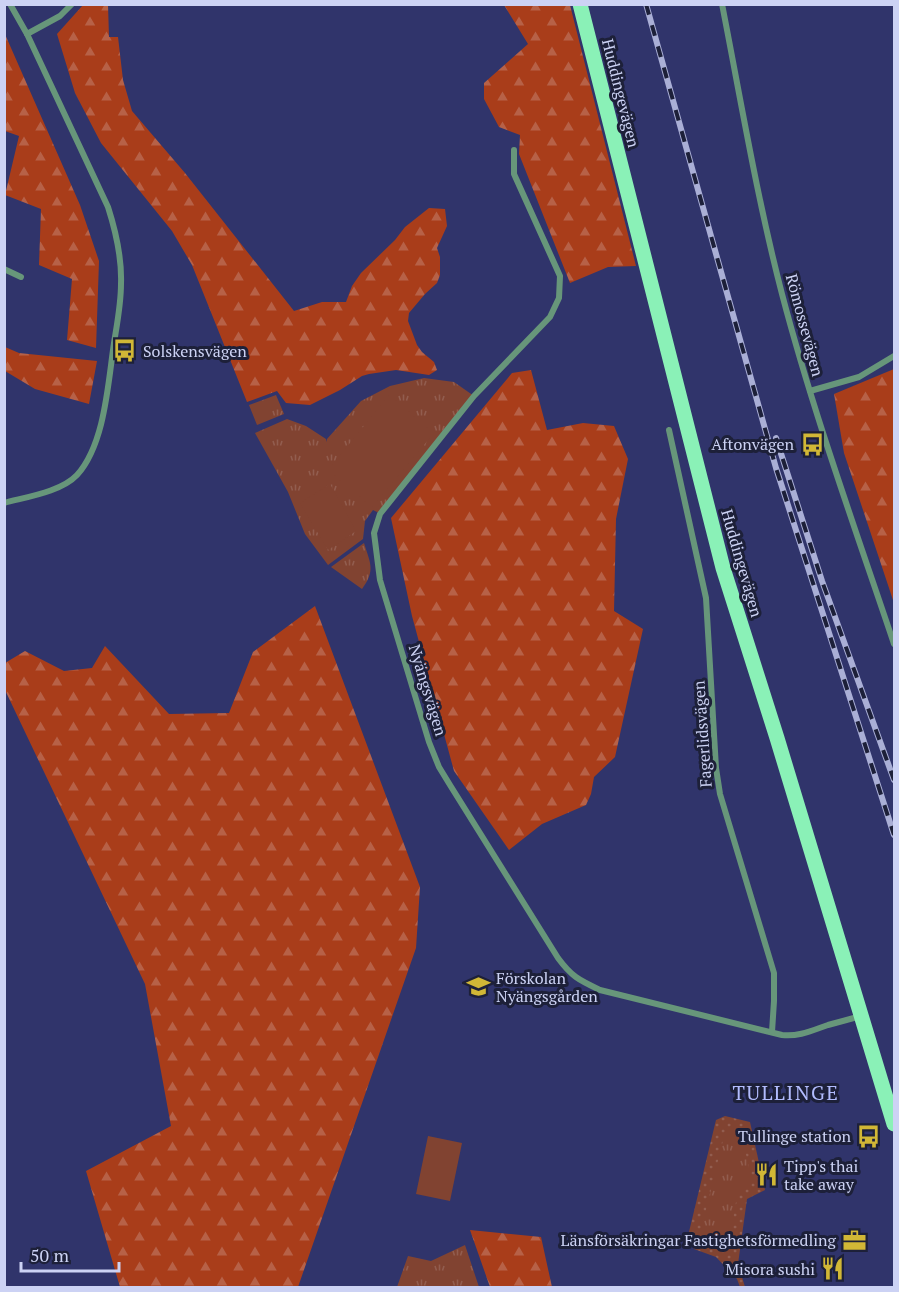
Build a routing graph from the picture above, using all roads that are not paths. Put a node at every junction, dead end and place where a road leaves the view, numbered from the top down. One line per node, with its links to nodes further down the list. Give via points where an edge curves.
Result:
1 (10, 4): 5 (street)
2 (72, 4): 5 (street, via 60,16)
3 (580, 4): 14 (main road, Huddingevägen, via 723,568)
4 (722, 4): 10 (street, Römossevägen, via 761,207)
5 (27, 34): 12 (street, via 108,207 120,251 122,285 103,419 87,461 65,484)
6 (514, 150): 15 (street, Nyängsvägen, via 514,174 560,276 559,298 550,317 474,396 380,514 374,533 380,580 439,767 566,969 579,981 600,990)
7 (4, 269): 8 (street)
8 (21, 277)
9 (894, 356): 10 (street, via 859,377)
10 (810, 391): 13 (street, Römossevägen)
11 (669, 430): 15 (street, Fagerlidsvägen, via 706,598 720,794 774,973)
12 (4, 503)
13 (894, 644)
14 (861, 1016): 15 (street, Nyängsvägen, via 789,1036); 16 (main road, Huddingevägen)
15 (772, 1032)
16 (894, 1124)

